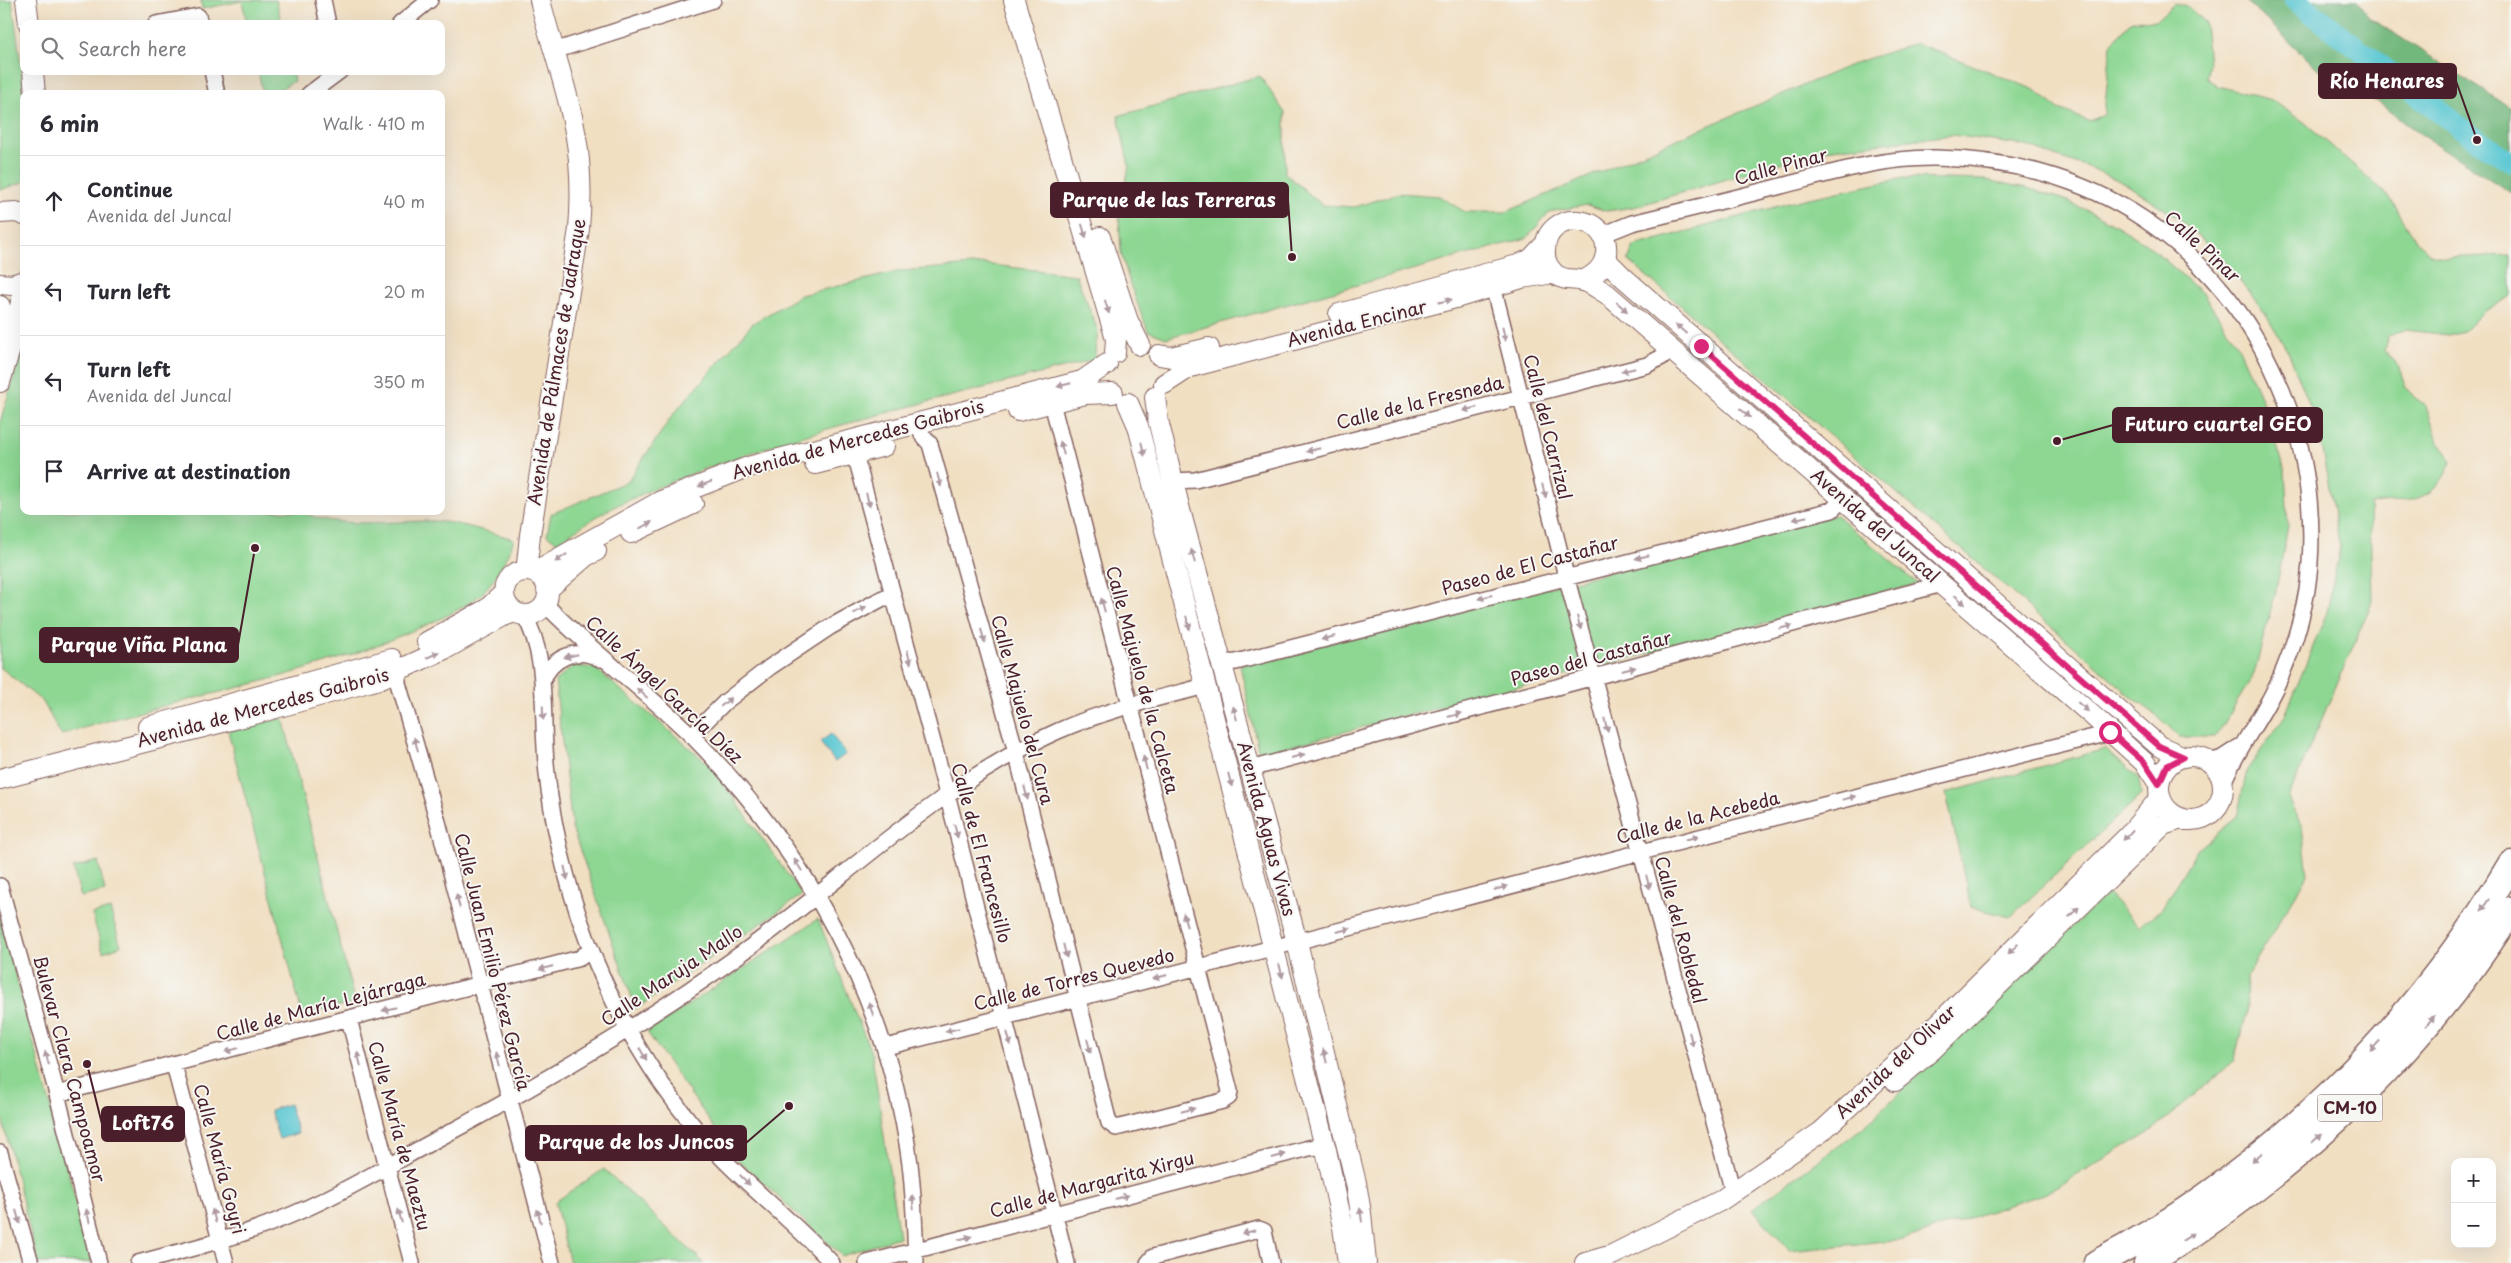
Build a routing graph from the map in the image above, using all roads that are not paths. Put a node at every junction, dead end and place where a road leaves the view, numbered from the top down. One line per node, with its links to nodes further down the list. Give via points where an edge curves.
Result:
1 (26, 0): 8 (street)
2 (430, 0): 12 (street)
3 (540, 0): 13 (street, Avenida de Pálmaces de Jadraque)
4 (1014, 0): 24 (street, one-way to 24)
5 (1028, 0): 24 (street)
6 (709, 1): 13 (street)
7 (325, 2): 11 (street)
8 (28, 20)
9 (177, 20): 10 (street, via 198,16)
10 (199, 20)
11 (327, 20)
12 (405, 20)
13 (554, 51): 47 (street, Avenida de Pálmaces de Jadraque, via 566,92 579,160 580,213 529,541)
14 (33, 75): 17 (street)
15 (213, 75): 18 (street)
16 (335, 75): 19 (street)
17 (35, 90)
18 (216, 90)
19 (314, 90)
20 (0, 213): 21 (street)
21 (20, 214)
22 (1602, 235): 23 (street, via 1589,223 1571,220 1554,228); 25 (street); 63 (street, Calle Pinar, via 1632,223 1836,171 1886,160 1933,158 1978,159 2067,180 2143,218 2176,244 2230,300 2254,335 2296,426 2306,479 2310,513 2306,592 2284,668 2264,709)
23 (1545, 244): 26 (street, via 1548,265); 36 (street, Avenida Encinar, via 1531,259 1499,271 1186,354)
24 (1100, 259): 34 (street); 37 (street, one-way to 37, via 1116,339)
25 (1605, 259): 27 (street, via 1600,269); 65 (street, Avenida del Juncal, one-way to 25, via 2159,746 1964,578)
26 (1554, 273): 27 (street, via 1567,280); 30 (street, Avenida Encinar)
27 (1582, 280): 35 (street, Avenida del Juncal, one-way to 35, via 1607,294)
28 (20, 282): 29 (street)
29 (0, 284)
30 (1493, 286): 39 (street, Avenida Encinar, one-way to 30, via 1190,367 1459,298); 40 (street, Calle del Carrizal, one-way to 40)
31 (0, 306): 33 (street)
32 (20, 307): 38 (street)
33 (0, 338)
34 (1140, 344): 36 (street); 37 (street, via 1131,344)
35 (1671, 349): 40 (street, Calle de la Fresneda, one-way to 40, via 1647,365); 46 (street, Avenida del Juncal, one-way to 46)
36 (1159, 355): 39 (street, via 1164,364)
37 (1111, 359): 41 (street, via 1106,374); 47 (street, Avenida de Mercedes Gaibrois, one-way to 47, via 1082,380 748,467 661,501)
38 (0, 382)
39 (1160, 390): 41 (street, via 1138,404); 45 (street, Avenida Aguas Vivas, via 1158,420)
40 (1519, 396): 45 (street, Calle de la Fresneda, one-way to 45, via 1195,480); 48 (street, Calle del Carrizal, one-way to 48)
41 (1120, 398): 42 (street, Avenida de Mercedes Gaibrois, via 1085,394); 59 (street, Avenida Aguas Vivas, one-way to 59, via 1138,426)
42 (1052, 403): 43 (street, Avenida de Mercedes Gaibrois); 60 (street, Calle Majuelo de la Calceta, one-way to 42)
43 (922, 435): 44 (street, Avenida de Mercedes Gaibrois); 64 (street, Calle Majuelo del Cura, one-way to 64, via 930,444)
44 (851, 455): 51 (street, Avenida de Mercedes Gaibrois, one-way to 44, via 586,556 670,513 752,480); 52 (street, Calle de El Francesillo, one-way to 52, via 858,465)
45 (1173, 481): 54 (street, Avenida Aguas Vivas, one-way to 45)
46 (1843, 499): 48 (street, Paseo de El Castañar, one-way to 48, via 1832,510); 49 (street, Avenida del Juncal)
47 (527, 572): 50 (street, via 506,585); 51 (street, via 543,579)
48 (1566, 576): 54 (street, Paseo de El Castañar, one-way to 54); 57 (street, Calle del Carrizal, one-way to 57)
49 (1942, 584): 57 (street, Paseo del Castañar, one-way to 49); 61 (street, Avenida del Juncal, one-way to 61)
50 (503, 594): 53 (street, via 509,608); 67 (street, Avenida de Mercedes Gaibrois, via 487,609 441,636 374,666)
51 (546, 596): 53 (street, via 534,613); 55 (street, Calle Ángel García Díez)
52 (894, 598): 62 (street, one-way to 52, via 725,702 804,643 882,598); 72 (street, Calle de El Francesillo, one-way to 72)
53 (520, 613): 56 (street, Avenida de Mercedes Gaibrois, one-way to 53, via 506,615); 58 (street, via 535,638)
54 (1222, 663): 68 (street, Avenida Aguas Vivas, one-way to 54)
55 (610, 665): 58 (street, one-way to 58, via 589,654 570,654 557,660); 62 (street, Calle Ángel García Díez, one-way to 55)
56 (398, 671): 69 (street, Avenida de Mercedes Gaibrois, via 254,714); 83 (street, Calle Juan Emilio Pérez García, one-way to 56, via 398,683)
57 (1594, 678): 68 (street, Paseo del Castañar, one-way to 57); 74 (street, Calle del Robledal, one-way to 74)
58 (542, 682): 81 (street, one-way to 81, via 548,788 567,879)
59 (1205, 686): 60 (street, Calle Maruja Mallo); 80 (street, Avenida Aguas Vivas, one-way to 80)
60 (1130, 706): 64 (street, Calle Maruja Mallo, via 1089,718); 82 (street, Calle Majuelo de la Calceta, one-way to 60)
61 (2110, 732): 71 (street, Avenida del Juncal, via 2145,763); 74 (street, Calle de la Acebeda, one-way to 61)
62 (691, 736): 77 (street, Calle Ángel García Díez, one-way to 62, via 784,842 743,790)
63 (2240, 746): 66 (street, Calle Pinar); 70 (street, Calle Pinar)
64 (1016, 752): 72 (street, Calle Maruja Mallo); 84 (street, Calle Majuelo del Cura, one-way to 84)
65 (2184, 757): 66 (street, via 2197,756); 71 (street, via 2167,766)
66 (2210, 762): 70 (street)
67 (0, 766)
68 (1250, 769): 79 (street, Avenida Aguas Vivas)
69 (0, 779)
70 (2223, 783): 73 (street, via 2220,802 2208,816 2200,820)
71 (2159, 791): 73 (street, via 2168,811); 95 (street, Avenida del Olivar, one-way to 95, via 2129,835 1921,1040 1821,1132)
72 (946, 794): 77 (street, Calle Maruja Mallo); 85 (street, Calle de El Francesillo, one-way to 85)
73 (2181, 819): 113 (street, Avenida del Olivar, one-way to 73, via 1726,1214 1822,1146 1932,1050 2163,825)
74 (1639, 852): 79 (street, Calle de la Acebeda, one-way to 74); 95 (street, Calle del Robledal, one-way to 95)
75 (2511, 864): 114 (highway, CM-10, one-way to 114, via 2466,934 2419,996 2332,1091 2220,1186)
76 (0, 886): 90 (street, Bulevar Clara Campoamor, one-way to 76)
77 (818, 896): 87 (street, Calle Maruja Mallo, via 744,952); 88 (street, Calle Ángel García Díez, one-way to 77, via 844,945)
78 (2511, 910): 115 (highway, CM-10, one-way to 78, via 2207,1225 2269,1179 2358,1101 2448,999)
79 (1297, 942): 80 (street, Calle de la Acebeda); 111 (street, Avenida Aguas Vivas, one-way to 79, via 1356,1183)
80 (1275, 947): 82 (street, Calle de Torres Quevedo); 92 (street, Avenida Aguas Vivas, one-way to 92)
81 (590, 950): 83 (street, Calle de María Lejárraga, one-way to 83, via 580,958); 87 (street)
82 (1198, 967): 84 (street, Calle de Torres Quevedo, one-way to 84); 84 (street, Calle Majuelo de la Calceta, one-way to 82, via 1112,1127 1223,1101 1229,1097 1230,1091)
83 (480, 986): 86 (street, Calle de María Lejárraga, one-way to 86); 91 (street, Calle Juan Emilio Pérez García, one-way to 83)
84 (1077, 999): 85 (street, Calle de Torres Quevedo)
85 (1004, 1018): 88 (street, Calle de Torres Quevedo, one-way to 88, via 890,1046); 96 (street, Calle de El Francesillo, one-way to 96)
86 (349, 1019): 89 (street, Calle de María Lejárraga, one-way to 89); 94 (street, Calle María de Maeztu, one-way to 86)
87 (629, 1030): 91 (street, Calle Maruja Mallo); 105 (street, one-way to 105, via 685,1115 719,1155)
88 (883, 1044): 98 (street, Calle Ángel García Díez, one-way to 88, via 910,1164)
89 (174, 1065): 90 (street, Calle de María Lejárraga); 97 (street, Calle María Goyri, one-way to 89)
90 (57, 1094): 100 (street, Bulevar Clara Campoamor, one-way to 90)
91 (508, 1101): 94 (street, Calle Maruja Mallo); 104 (street, Calle Juan Emilio Pérez García, one-way to 91)
92 (1326, 1150): 96 (street, Calle de Margarita Xirgu, one-way to 92, via 1309,1148); 110 (street, Avenida Aguas Vivas)
93 (0, 1153): 99 (street, one-way to 99)
94 (387, 1166): 97 (street, Calle Maruja Mallo, via 302,1210); 103 (street, Calle María de Maeztu, one-way to 94)
95 (1733, 1192): 112 (street, Avenida del Olivar, via 1612,1255)
96 (1055, 1215): 98 (street, Calle de Margarita Xirgu, one-way to 96); 107 (street, Calle de El Francesillo)
97 (221, 1241): 101 (street, Calle Maruja Mallo); 102 (street, Calle María Goyri)
98 (916, 1257): 106 (street, Calle de Margarita Xirgu)
99 (31, 1263)
100 (100, 1263)
101 (138, 1263)
102 (226, 1263)
103 (412, 1263)
104 (552, 1263)
105 (832, 1263)
106 (867, 1263)
107 (1067, 1263)
108 (1148, 1263): 109 (street, one-way to 108, via 1266,1236 1260,1229 1153,1257)
109 (1271, 1263)
110 (1348, 1263)
111 (1366, 1263)
112 (1585, 1263)
113 (1626, 1263)
114 (2097, 1263)
115 (2147, 1263)

